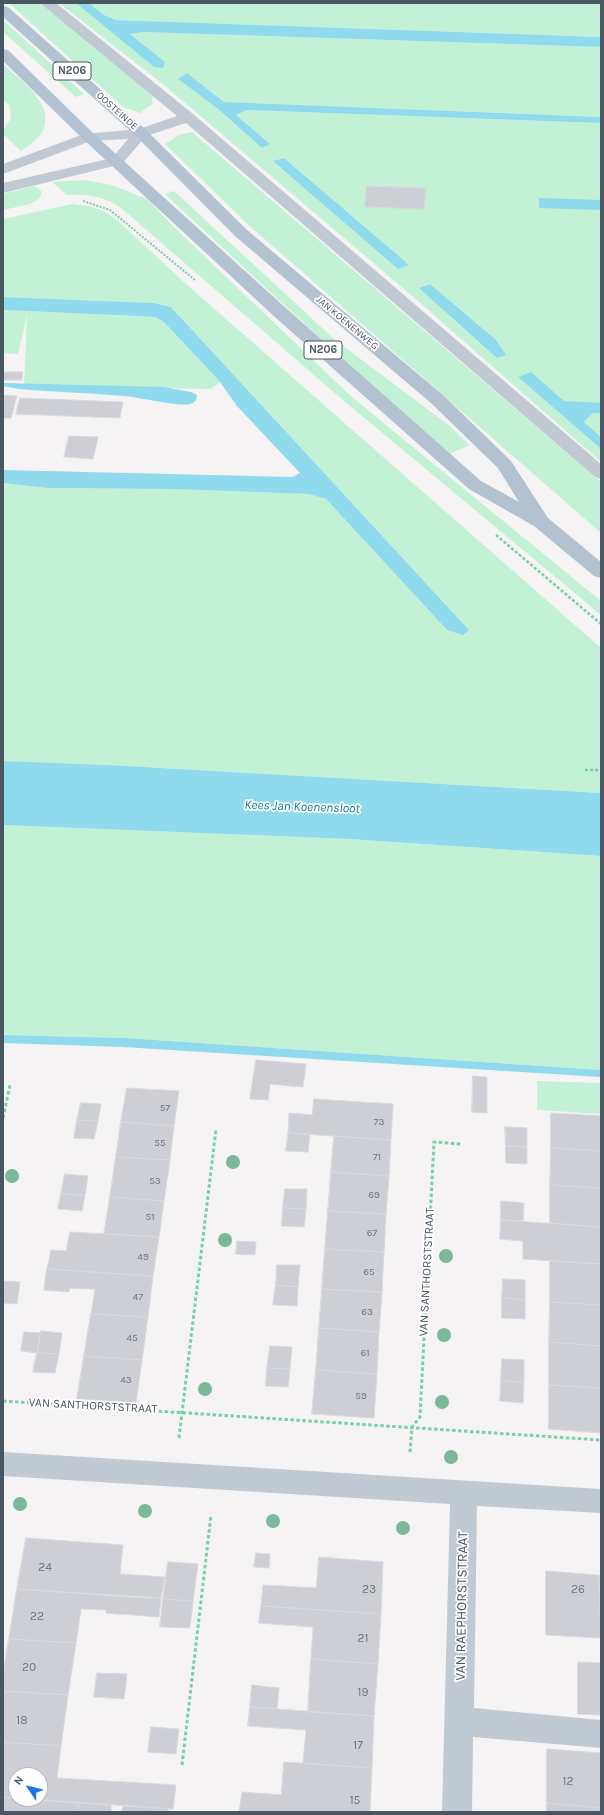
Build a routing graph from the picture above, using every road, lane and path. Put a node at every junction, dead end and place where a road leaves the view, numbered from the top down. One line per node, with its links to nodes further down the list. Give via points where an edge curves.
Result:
1 (47, 3): 4 (street)
2 (3, 10): 5 (main road, OOSTEINDE / N206)
3 (3, 53): 6 (main road, N206)
4 (188, 117): 5 (street); 10 (street)
5 (142, 133): 6 (street); 7 (street); 11 (main road, JAN KOENENWEG / N206, via 241,233 449,411 505,465)
6 (89, 137): 7 (main road, N206); 8 (street)
7 (117, 161): 9 (street); 11 (main road, JAN KOENENWEG / N206, via 282,314 475,485)
8 (3, 168)
9 (3, 188)
10 (601, 473)
11 (541, 522): 12 (main road, JAN KOENENWEG / N206)
12 (601, 572)
13 (585, 770): 14 (path)
14 (601, 770)
15 (10, 1085): 16 (path)
16 (3, 1118)
17 (216, 1129): 20 (path)
18 (461, 1144): 21 (path, VAN SANTHORSTSTRAAT, via 434,1142 420,1417)
19 (3, 1401): 20 (path, VAN SANTHORSTSTRAAT)
20 (182, 1412): 21 (path, VAN SANTHORSTSTRAAT); 24 (path)
21 (412, 1427): 22 (path, VAN SANTHORSTSTRAAT); 26 (path, VAN SANTHORSTSTRAAT)
22 (601, 1440)
23 (3, 1464): 24 (street)
24 (175, 1474): 25 (street)
25 (216, 1477): 26 (street); 31 (path)
26 (406, 1489): 27 (street)
27 (464, 1492): 28 (street); 29 (street, VAN RAEPHORSTSTRAAT)
28 (601, 1501)
29 (459, 1720): 30 (street); 32 (street, VAN RAEPHORSTSTRAAT)
30 (601, 1734)
31 (182, 1765)
32 (457, 1812)

